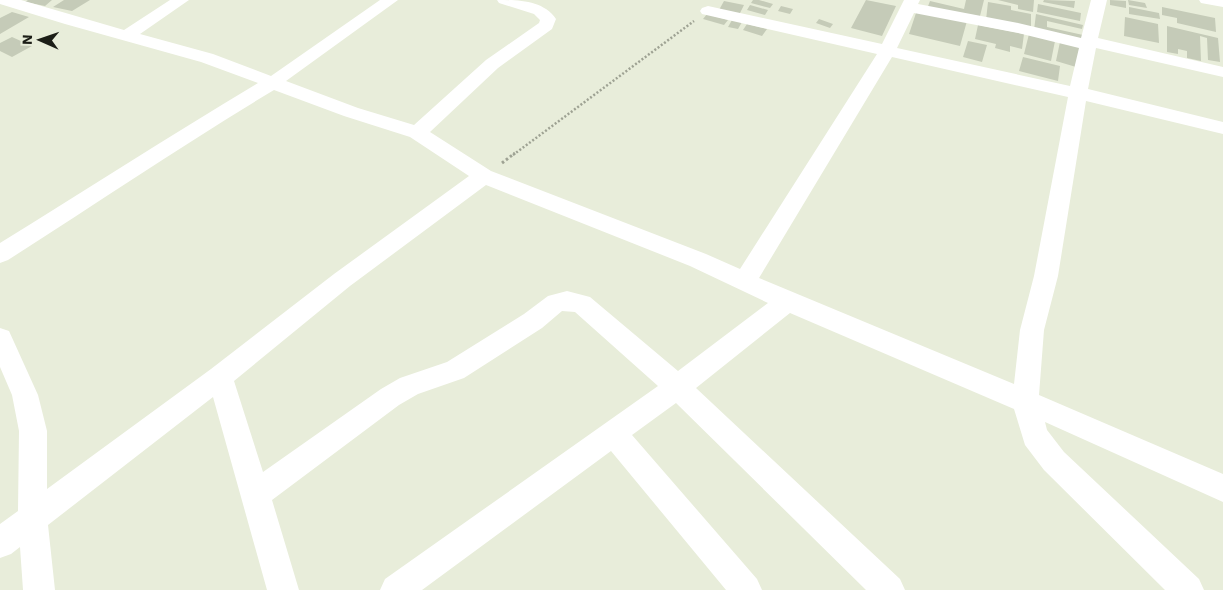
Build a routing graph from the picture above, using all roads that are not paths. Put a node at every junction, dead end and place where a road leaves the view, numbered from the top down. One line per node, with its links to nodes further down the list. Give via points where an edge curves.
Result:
1 (4, 0): 10 (street)
2 (181, 0): 10 (street)
3 (390, 0): 14 (street)
4 (505, 0): 17 (street, via 540,12 548,19 546,25 492,64)
5 (1100, 0): 11 (street)
6 (1207, 0): 7 (street)
7 (1223, 2)
8 (911, 3): 11 (street, via 980,22); 12 (street)
9 (708, 11): 12 (street)
10 (126, 36): 14 (street, via 207,58)
11 (1089, 43): 13 (street); 15 (street)
12 (887, 51): 15 (street); 20 (street)
13 (1223, 72)
14 (272, 83): 17 (street); 19 (street, via 178,139 113,184)
15 (1078, 94): 16 (street); 25 (street, via 1046,276 1032,330)
16 (1223, 128)
17 (417, 133): 18 (street)
18 (484, 176): 20 (street, via 698,260); 23 (street, via 342,280)
19 (0, 254)
20 (745, 282): 21 (street)
21 (787, 301): 24 (street); 25 (street)
22 (0, 338): 29 (street, via 25,395 33,431)
23 (220, 377): 28 (street); 29 (street)
24 (677, 387): 26 (street); 28 (street, via 582,304 556,303 455,370 409,386 390,397); 35 (street)
25 (1025, 401): 27 (street); 36 (street, via 1035,436 1054,461)
26 (613, 433): 33 (street); 34 (street)
27 (1223, 488)
28 (256, 494): 32 (street)
29 (33, 520): 30 (street); 31 (street)
30 (0, 544)
31 (39, 590)
32 (283, 590)
33 (396, 590)
34 (746, 590)
35 (889, 590)
36 (1188, 590)

